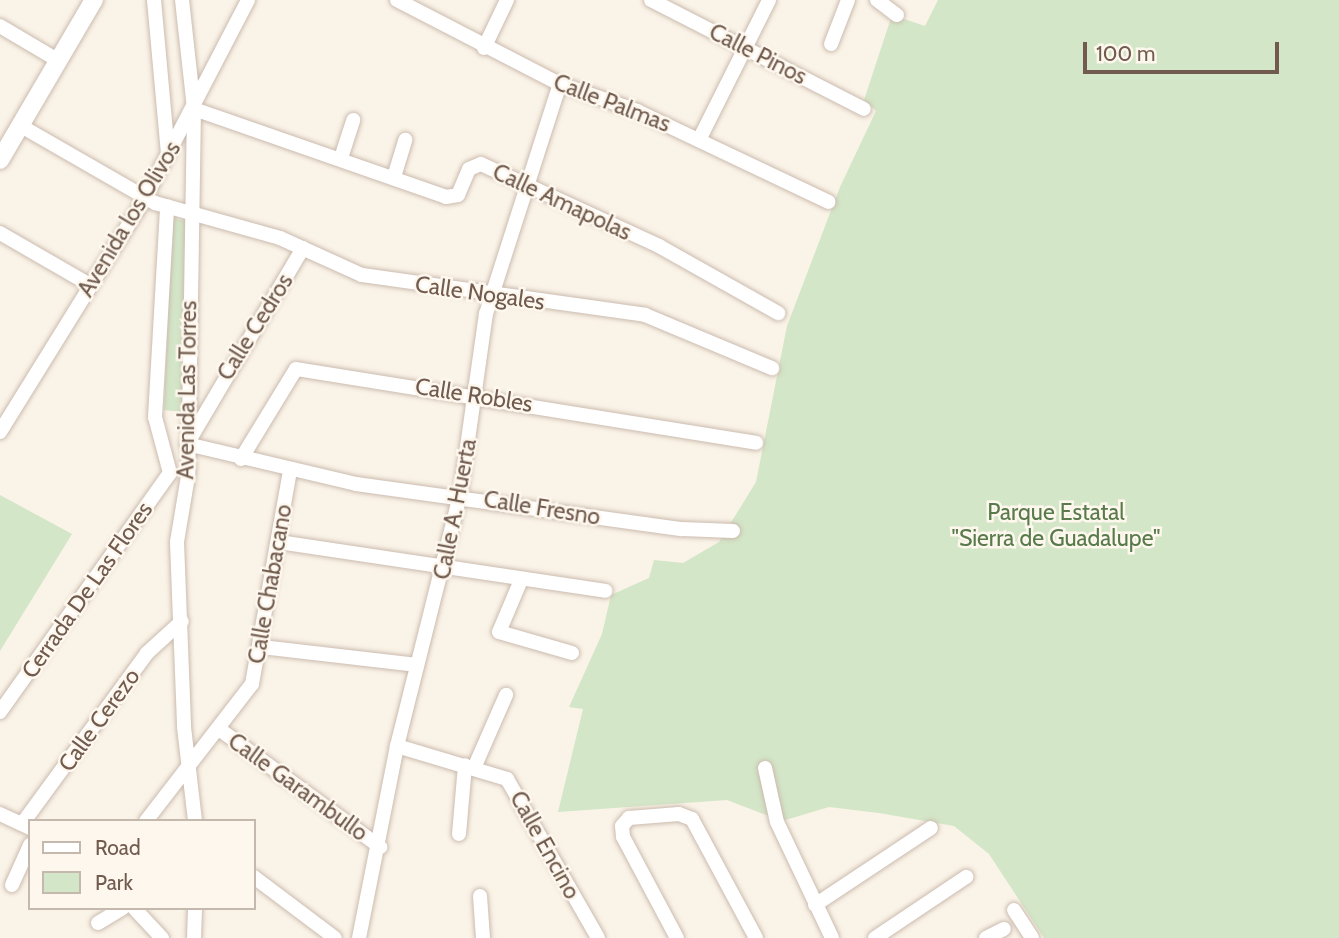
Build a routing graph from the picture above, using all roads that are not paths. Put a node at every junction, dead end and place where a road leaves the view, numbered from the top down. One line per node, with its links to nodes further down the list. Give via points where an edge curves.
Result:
1 (94, 0): 17 (street)
2 (154, 0): 26 (street)
3 (182, 0): 19 (street, Avenida Las Torres)
4 (397, 0): 15 (street, Calle Palmas)
5 (507, 0): 15 (street)
6 (651, 0): 16 (street, Calle Pinos)
7 (753, 0): 11 (street)
8 (848, 0): 14 (street)
9 (877, 0): 12 (street)
10 (246, 1): 19 (street, Avenida los Olivos)
11 (768, 5): 16 (street)
12 (897, 15)
13 (0, 26): 17 (street)
14 (831, 44)
15 (484, 48): 18 (street, Calle Palmas)
16 (748, 49): 20 (street, Calle Pinos); 23 (street)
17 (59, 61): 22 (street)
18 (560, 84): 23 (street, Calle Palmas); 29 (street, Calle A. Huerta)
19 (194, 109): 26 (street, Avenida los Olivos); 27 (street, Calle Amapolas); 33 (street, Avenida Las Torres)
20 (864, 109)
21 (354, 120): 27 (street)
22 (20, 126): 25 (street); 30 (street, Calle Nogales)
23 (700, 138): 31 (street, Calle Palmas)
24 (405, 140): 28 (street)
25 (2, 152)
26 (168, 155): 30 (street, Avenida los Olivos)
27 (341, 158): 28 (street, Calle Amapolas)
28 (394, 177): 29 (street, Calle Amapolas, via 454,197 477,164)
29 (525, 188): 37 (street, Calle A. Huerta); 38 (street, Calle Amapolas, via 659,246)
30 (145, 198): 32 (street, Calle Nogales); 36 (street, Avenida los Olivos)
31 (829, 202)
32 (167, 206): 33 (street, Calle Nogales); 45 (street, Avenida Las Torres, via 155,417)
33 (190, 210): 35 (street, Calle Nogales); 42 (street, Avenida Las Torres)
34 (0, 233): 36 (street)
35 (303, 248): 37 (street, Calle Nogales, via 362,275); 42 (street, Calle Cedros)
36 (90, 285): 41 (street, Avenida los Olivos)
37 (492, 295): 39 (street, Calle Nogales, via 655,317); 40 (street, Calle A. Huerta)
38 (778, 313)
39 (772, 368)
40 (475, 394): 43 (street, Calle Robles); 44 (street, Calle Robles, via 296,369); 47 (street, Calle A. Huerta)
41 (0, 432)
42 (187, 443): 44 (street, Calle Fresno); 53 (street, Avenida Las Torres, via 187,486 178,529)
43 (756, 443)
44 (241, 459): 46 (street, Calle Fresno)
45 (172, 467): 58 (street, Cerrada De Las Flores)
46 (290, 471): 47 (street, Calle Fresno); 49 (street, Calle Chabacano)
47 (460, 496): 48 (street, Calle Fresno, via 682,529); 50 (street, Calle A. Huerta)
48 (733, 531)
49 (279, 542): 50 (street); 54 (street, Calle Chabacano)
50 (445, 569): 51 (street); 56 (street, Calle A. Huerta)
51 (521, 580): 52 (street); 55 (street, via 499,632)
52 (605, 591)
53 (182, 621): 61 (street, Avenida Las Torres, via 184,727); 65 (street, Calle Cerezo, via 148,653)
54 (262, 647): 56 (street); 59 (street, Calle Chabacano, via 252,684)
55 (572, 653)
56 (417, 666): 60 (street, Calle A. Huerta)
57 (506, 695): 62 (street)
58 (0, 712)
59 (219, 729): 61 (street, Calle Garambullo); 71 (street, Calle Garambullo)
60 (397, 746): 62 (street, Calle Encino); 71 (street, Calle A. Huerta)
61 (191, 764): 66 (street); 67 (street, Avenida Las Torres)
62 (469, 767): 70 (street); 89 (street, Calle Encino, via 513,785)
63 (765, 768): 77 (street, via 777,822)
64 (0, 814): 68 (street)
65 (31, 819)
66 (148, 819)
67 (195, 819)
68 (26, 826)
69 (931, 828): 77 (street)
70 (459, 834)
71 (380, 847): 87 (street, Calle A. Huerta)
72 (28, 849): 75 (street)
73 (966, 877): 93 (street)
74 (256, 879): 86 (street)
75 (12, 885)
76 (480, 897): 88 (street)
77 (816, 905): 92 (street)
78 (119, 910): 82 (street)
79 (136, 910): 84 (street)
80 (195, 910): 85 (street)
81 (1014, 910): 95 (street)
82 (98, 923)
83 (1004, 929): 94 (street)
84 (161, 938)
85 (194, 938)
86 (335, 938)
87 (359, 938)
88 (482, 938)
89 (598, 938)
90 (677, 938): 91 (street, via 623,837 624,823 634,817 688,816)
91 (756, 938)
92 (832, 938)
93 (875, 938)
94 (986, 938)
95 (1032, 938)

